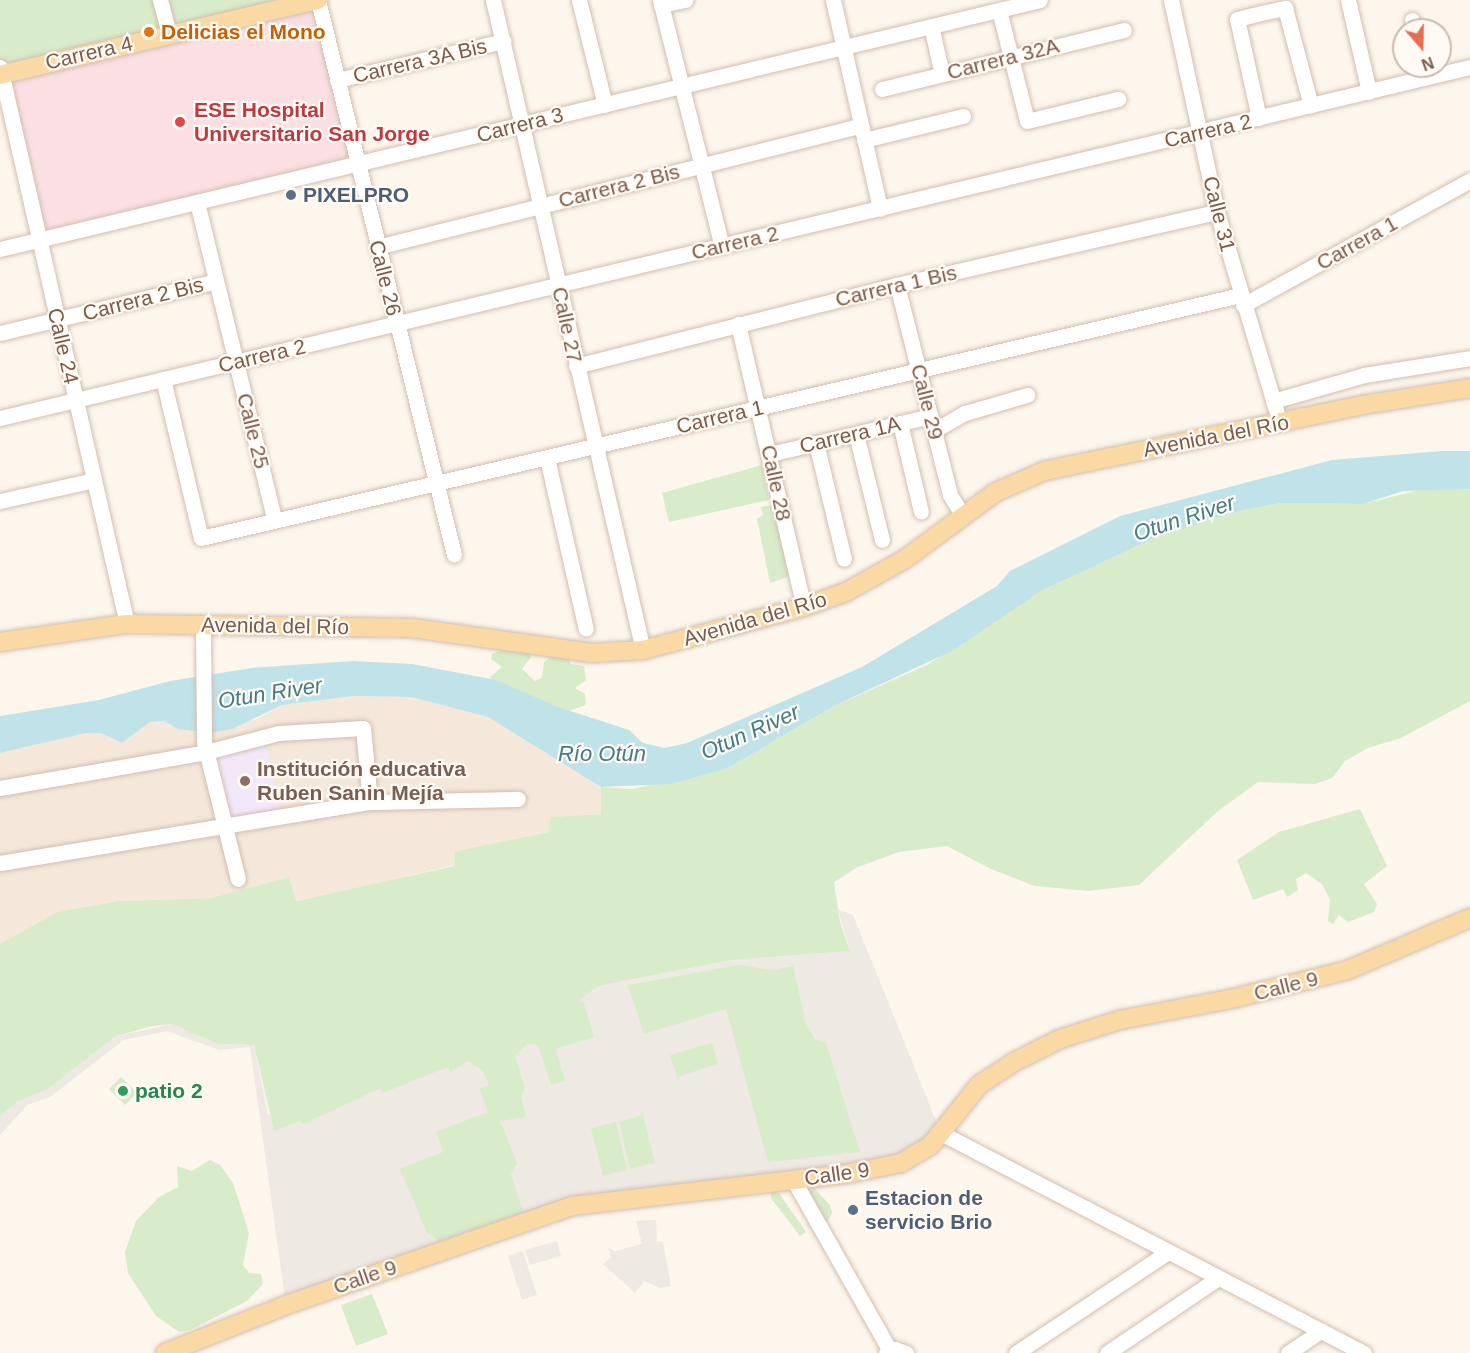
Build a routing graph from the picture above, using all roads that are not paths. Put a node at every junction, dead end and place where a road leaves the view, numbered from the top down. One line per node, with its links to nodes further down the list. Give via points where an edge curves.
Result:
1 (160, 0): 15 (street)
2 (318, 0): 15 (main road, Carrera 4); 24 (street, Calle 26)
3 (493, 0): 16 (street, Calle 27)
4 (579, 0): 29 (street)
5 (685, 0): 10 (street)
6 (833, 0): 17 (street)
7 (1040, 0): 11 (street, Carrera 3)
8 (1171, 0): 35 (street, Calle 31)
9 (1348, 0): 27 (street)
10 (661, 3): 25 (street)
11 (1003, 6): 13 (street, Carrera 3); 18 (street)
12 (1259, 6): 30 (street, via 1285,8); 32 (street, via 1237,19)
13 (931, 26): 17 (street, Carrera 3); 22 (street)
14 (1124, 30): 18 (street, Carrera 32A)
15 (169, 34): 21 (main road, Carrera 4)
16 (503, 41): 24 (street, Carrera 3A Bis); 33 (street, Calle 27)
17 (844, 47): 25 (street, Carrera 3); 34 (street)
18 (1011, 57): 22 (street, Carrera 32A); 28 (street, via 1027,121)
19 (1470, 67): 20 (street, Carrera 2)
20 (1452, 69)
21 (1, 72): 43 (street, Calle 24)
22 (942, 74): 26 (street, Carrera 32A)
23 (1408, 78): 27 (street, Carrera 2)
24 (337, 80): 36 (street, Calle 26)
25 (680, 88): 29 (street, Carrera 3); 37 (street)
26 (882, 89)
27 (1369, 92): 30 (street, Carrera 2)
28 (1118, 99)
29 (605, 105): 33 (street, Carrera 3)
30 (1311, 106): 32 (street, Carrera 2)
31 (963, 116): 34 (street, Carrera 2 Bis)
32 (1259, 118): 35 (street, Carrera 2)
33 (522, 125): 36 (street, Carrera 3); 40 (street, Calle 27)
34 (863, 132): 37 (street, Carrera 2 Bis); 41 (street)
35 (1200, 132): 41 (street, Carrera 2); 42 (street, Calle 31)
36 (357, 164): 39 (street, Carrera 3); 45 (street, Calle 26)
37 (699, 166): 40 (street, Carrera 2 Bis); 44 (street)
38 (1470, 180): 50 (street, Carrera 1)
39 (197, 202): 43 (street, Carrera 3); 47 (street, Calle 25)
40 (542, 206): 45 (street, Carrera 2 Bis); 48 (street, Calle 27)
41 (880, 209): 44 (street, Carrera 2)
42 (1217, 212): 49 (street, Carrera 1 Bis); 50 (street, Calle 31)
43 (38, 240): 46 (street, Carrera 3); 51 (street, Calle 24)
44 (722, 246): 48 (street, Carrera 2)
45 (377, 247): 53 (street, Calle 26)
46 (0, 249)
47 (216, 281): 51 (street, Carrera 2 Bis); 56 (street, Calle 25)
48 (558, 284): 53 (street, Carrera 2); 57 (street, Calle 27)
49 (897, 285): 52 (street, Carrera 1 Bis); 58 (street, Calle 29)
50 (1241, 300): 58 (street, Carrera 1); 63 (street, Calle 31)
51 (57, 320): 54 (street, Carrera 2 Bis); 62 (street, Calle 24)
52 (738, 324): 57 (street, Carrera 1 Bis); 64 (street, Calle 28)
53 (396, 325): 56 (street, Carrera 2); 75 (street, Calle 26)
54 (0, 333)
55 (1470, 358): 63 (street, via 1364,375)
56 (236, 362): 59 (street, Carrera 2); 79 (street, Calle 25)
57 (576, 366): 71 (street, Calle 27)
58 (920, 372): 64 (street, Carrera 1); 67 (street, Calle 29)
59 (163, 379): 62 (street, Carrera 2); 79 (street, Carrera 1, via 201,538)
60 (1470, 388): 68 (main road, Avenida del Río, via 1374,403)
61 (1027, 394): 67 (street, Carrera 1A)
62 (75, 400): 65 (street, Carrera 2); 74 (street, Calle 24)
63 (1273, 401): 68 (street, Calle 31)
64 (759, 408): 71 (street, Carrera 1); 72 (street, Calle 28)
65 (0, 418)
66 (900, 423): 67 (street, Carrera 1A); 69 (street, Carrera 1A); 77 (street)
67 (933, 423): 78 (street, Calle 29, via 950,495)
68 (1280, 424): 78 (main road, Avenida del Río, via 1044,471 996,492)
69 (856, 434): 70 (street, Carrera 1A); 80 (street)
70 (816, 443): 72 (street, Carrera 1A); 82 (street)
71 (596, 446): 73 (street, Carrera 1); 88 (street, Calle 27)
72 (770, 454): 83 (street, Calle 28)
73 (547, 458): 75 (street, Carrera 1); 86 (street)
74 (94, 480): 76 (street); 84 (street, Calle 24)
75 (435, 484): 79 (street, Carrera 1); 81 (street, Calle 26)
76 (0, 501)
77 (921, 512)
78 (963, 516): 83 (main road, Avenida del Río, via 879,576)
79 (275, 521)
80 (882, 540)
81 (454, 555)
82 (844, 559)
83 (804, 607): 88 (main road, Avenida del Río)
84 (127, 624): 85 (main road, Avenida del Río); 87 (main road, Avenida del Río)
85 (203, 625): 88 (main road, Avenida del Río, via 412,628 592,653); 89 (street)
86 (586, 629)
87 (0, 642)
88 (644, 650)
89 (205, 747): 90 (street); 92 (street, via 279,733 363,728); 93 (street)
90 (0, 788)
91 (518, 799): 92 (street)
92 (370, 802): 93 (street)
93 (222, 826): 94 (street); 95 (street)
94 (0, 863)
95 (238, 879)
96 (1470, 918): 97 (main road, Calle 9, via 1348,970 1235,998 1120,1020 1060,1039 979,1085)
97 (941, 1133): 98 (main road, Calle 9, via 922,1153 901,1163); 99 (street)
98 (794, 1180): 102 (street); 103 (main road, Calle 9, via 572,1206 285,1305)
99 (1168, 1252): 100 (street); 105 (street)
100 (1218, 1278): 101 (street); 106 (street)
101 (1322, 1331): 107 (street); 108 (street)
102 (888, 1352): 104 (street)
103 (165, 1353)
104 (906, 1353)
105 (1016, 1353)
106 (1107, 1353)
107 (1288, 1353)
108 (1364, 1353)

